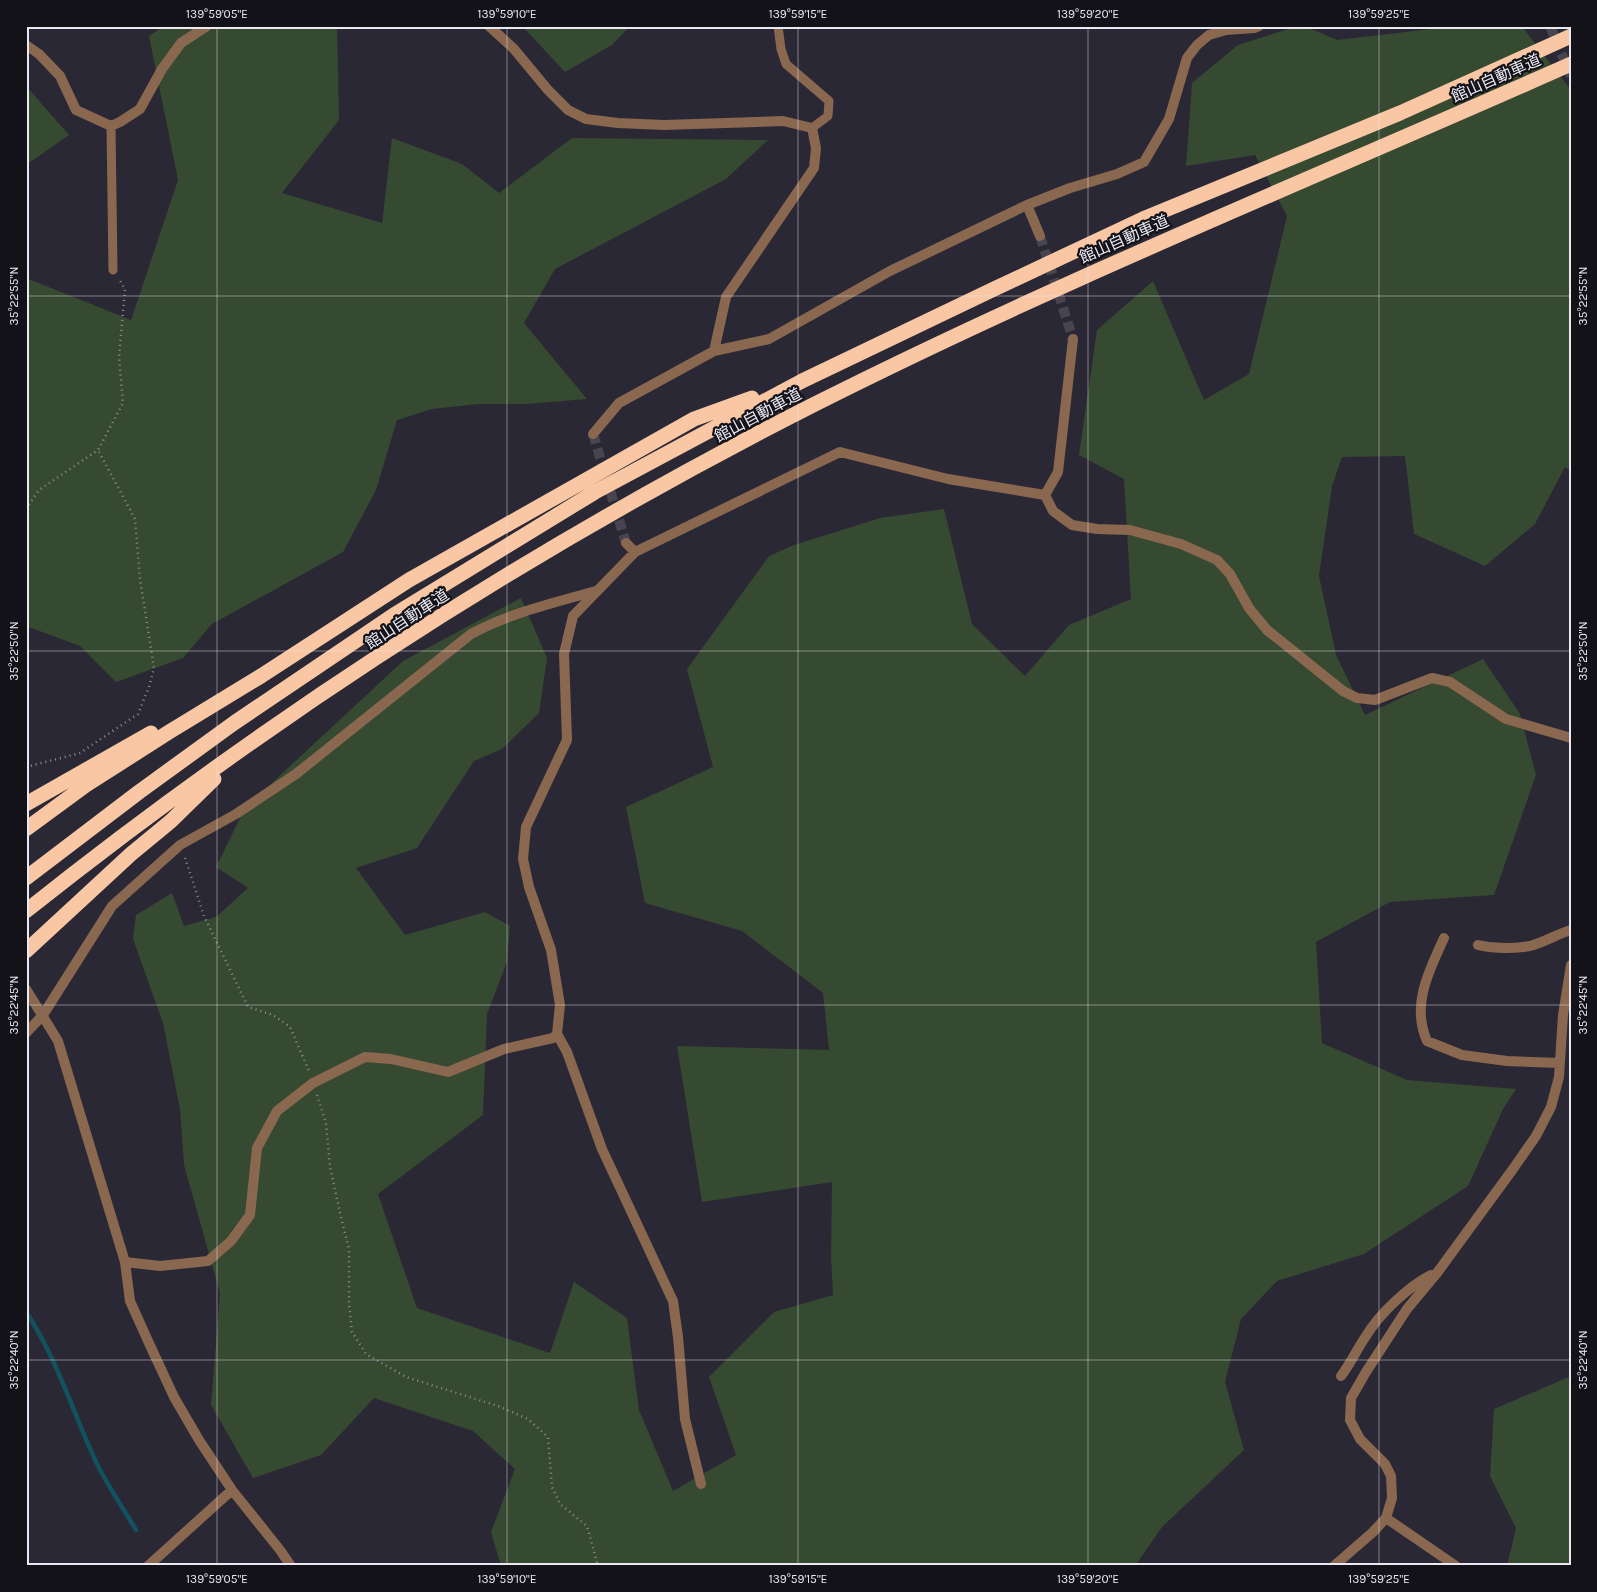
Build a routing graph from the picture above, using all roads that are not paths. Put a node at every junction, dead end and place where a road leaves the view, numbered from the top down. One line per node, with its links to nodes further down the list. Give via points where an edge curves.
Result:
1 (207, 26): 8 (street, via 181,43 140,109)
2 (488, 26): 9 (street, via 514,49 568,110 586,119 664,125 783,121)
3 (778, 26): 9 (lane, via 786,64 829,101 828,116)
4 (1259, 26): 10 (street, via 1209,35 1197,45 1187,58 1169,119 1144,162)
5 (1571, 36): 15 (highway, 館山自動車道, via 1400,113 1143,219)
6 (26, 46): 8 (street, via 39,54 60,76 76,110)
7 (1571, 64): 23 (highway, 館山自動車道, via 1153,245 815,404 617,511 507,576 410,636)
8 (111, 126): 12 (lane)
9 (812, 128): 14 (street, via 816,148 814,168 726,297)
10 (1027, 205): 11 (street); 14 (street, via 890,270 769,339)
11 (1040, 236)
12 (114, 270)
13 (1073, 340): 17 (street, via 1058,472)
14 (714, 352): 16 (street, via 620,402)
15 (802, 381): 21 (highway, via 694,419 409,580); 26 (highway, 館山自動車道, via 595,492 394,615 234,723)
16 (593, 434)
17 (1045, 495): 19 (street, via 948,479 840,452); 22 (street, via 1054,511 1072,524 1130,530 1181,544 1217,560 1267,630 1343,691 1357,698 1375,700 1432,678 1450,682 1506,718)
18 (626, 543): 19 (street)
19 (635, 552): 20 (street)
20 (597, 591): 34 (street, via 530,609 471,634 296,774 236,814 180,845 112,906); 36 (street, via 573,616 564,654 566,740 526,827 523,859 551,950 560,1005)
21 (261, 676): 24 (highway, via 154,731); 25 (highway, via 86,786)
22 (1571, 738)
23 (251, 744): 27 (highway, 館山自動車道); 31 (highway, via 171,821)
24 (26, 804)
25 (26, 829)
26 (26, 878)
27 (26, 911)
28 (1571, 930): 30 (street, via 1531,946 1493,948)
29 (1444, 938): 37 (street, via 1426,976 1421,1003 1422,1029 1427,1041 1462,1055)
30 (1478, 945)
31 (26, 951)
32 (1571, 965): 37 (street)
33 (26, 989): 34 (street)
34 (43, 1016): 35 (street); 38 (street, via 58,1041)
35 (26, 1033)
36 (557, 1034): 38 (street, via 553,1038 504,1049 448,1072 365,1056 313,1083 277,1111 257,1148 250,1215 231,1241 208,1261 160,1266); 41 (street, via 602,1150 672,1301 685,1419)
37 (1560, 1064): 39 (street, via 1551,1107 1536,1136)
38 (125, 1262): 42 (street, via 130,1301 174,1397)
39 (1436, 1272): 40 (street, via 1403,1294 1387,1310 1367,1334); 43 (street, via 1407,1308 1351,1398 1350,1420 1360,1439 1385,1464 1391,1476 1392,1498)
40 (1341, 1376)
41 (701, 1484)
42 (232, 1490): 44 (street); 45 (street)
43 (1386, 1518): 46 (street); 47 (street)
44 (148, 1566)
45 (291, 1566)
46 (1334, 1566)
47 (1456, 1566)

